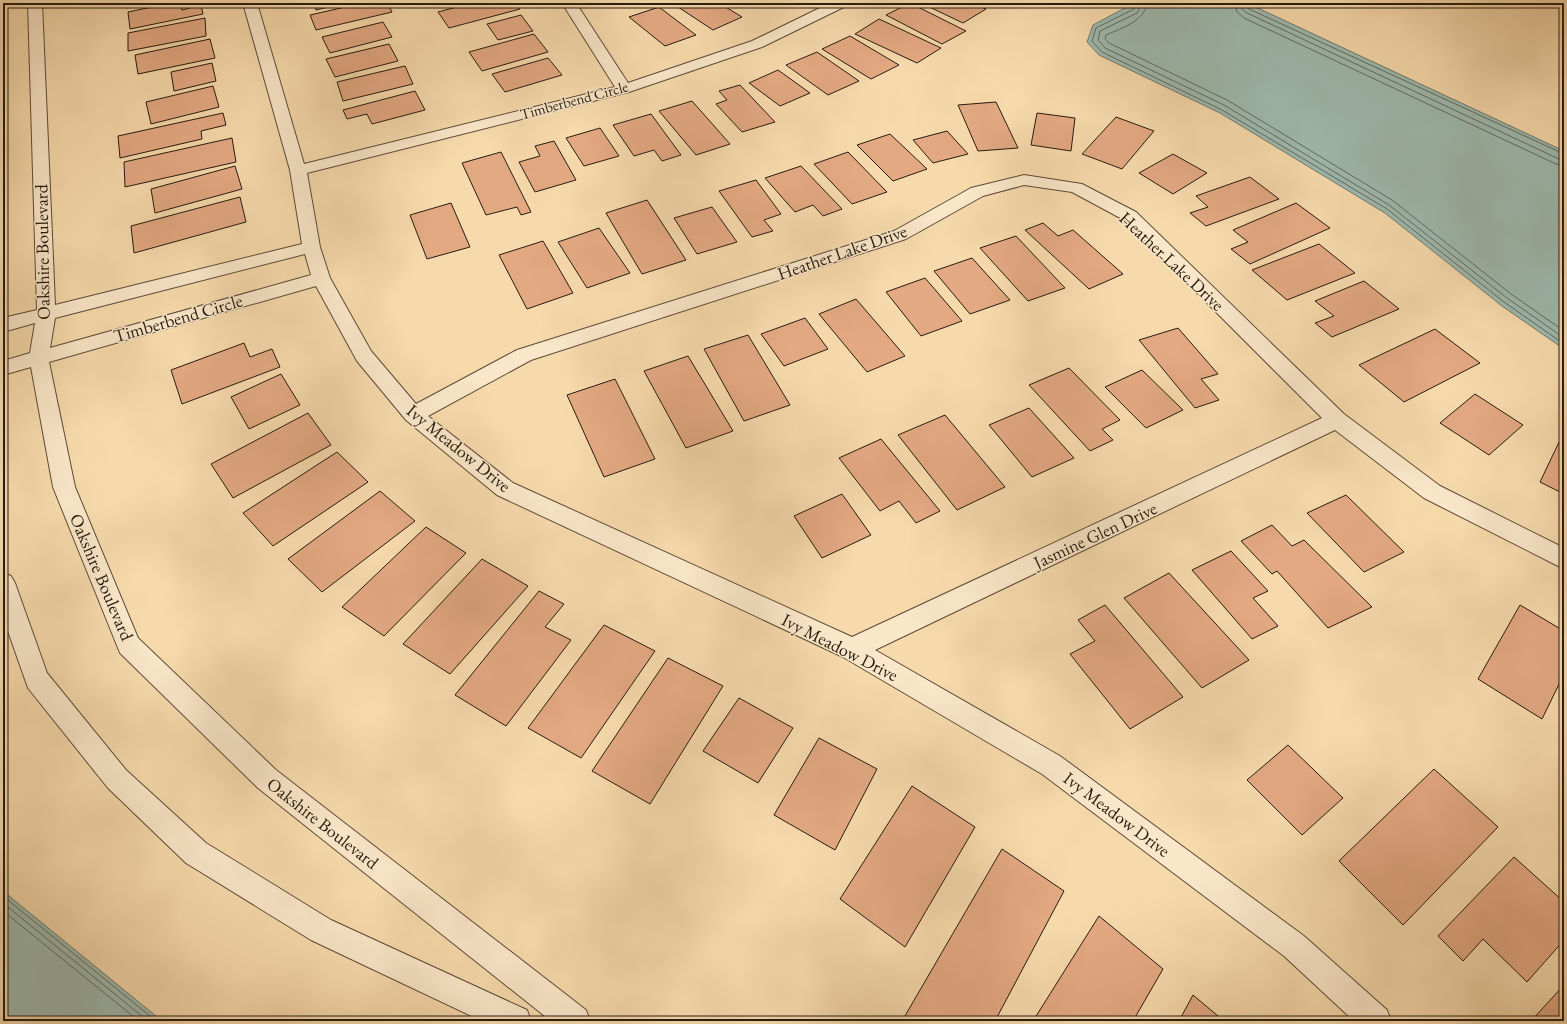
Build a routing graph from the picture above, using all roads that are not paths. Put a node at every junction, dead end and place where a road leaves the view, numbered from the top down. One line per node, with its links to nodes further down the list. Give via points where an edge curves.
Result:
1 (34, 3): 9 (street, Oakshire Boulevard)
2 (250, 3): 6 (street)
3 (569, 3): 5 (street)
4 (841, 3): 5 (street, Timberbend Circle, via 757,44)
5 (624, 88): 6 (street, Timberbend Circle)
6 (298, 170): 7 (street)
7 (311, 247): 8 (street); 9 (street, Timberbend Circle)
8 (321, 278): 11 (street, Timberbend Circle); 13 (street, Ivy Meadow Drive, via 364,356)
9 (46, 315): 10 (street, Timberbend Circle); 11 (street, Oakshire Boulevard)
10 (3, 325)
11 (39, 358): 12 (street, Timberbend Circle); 19 (street, Oakshire Boulevard, via 64,487 129,645 267,779)
12 (3, 368)
13 (413, 415): 14 (street, Heather Lake Drive, via 524,355 900,235 977,192 1024,180 1076,188 1130,216); 17 (street, Ivy Meadow Drive, via 505,489)
14 (1338, 420): 15 (street, Heather Lake Drive, via 1432,492); 17 (street, Jasmine Glen Drive)
15 (1564, 559)
16 (3, 583): 18 (street, via 37,680 117,779 196,853 321,930)
17 (852, 649): 20 (street, Ivy Meadow Drive, via 1052,765 1294,946)
18 (516, 1021)
19 (575, 1021)
20 (1376, 1021)

